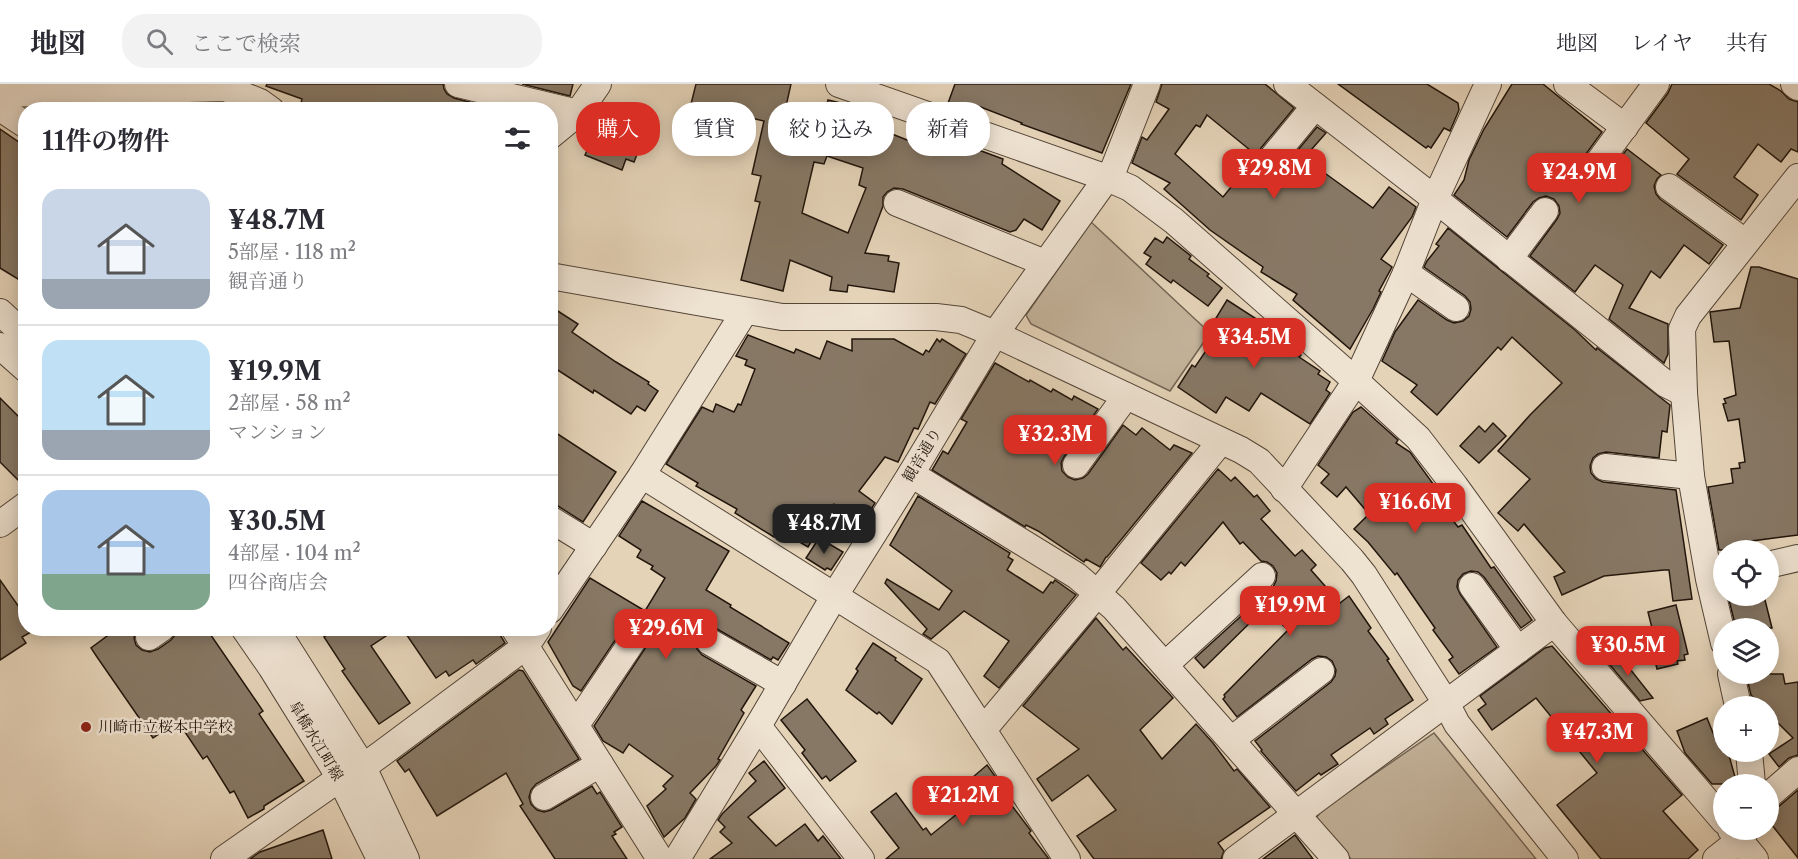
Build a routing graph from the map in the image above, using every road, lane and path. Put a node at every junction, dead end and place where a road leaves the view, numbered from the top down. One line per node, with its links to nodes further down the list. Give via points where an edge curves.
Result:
1 (458, 84): 14 (street)
2 (598, 84): 15 (street)
3 (839, 84): 27 (street)
4 (1147, 84): 27 (street, 観音通り)
5 (1287, 84): 16 (street)
6 (1488, 84): 29 (street)
7 (1567, 84): 22 (street)
8 (1656, 84): 22 (street)
9 (1794, 84): 11 (street)
10 (225, 86): 12 (street); 13 (street)
11 (1798, 87)
12 (0, 94)
13 (260, 102)
14 (532, 102)
15 (586, 102)
16 (1315, 106): 24 (street); 29 (street)
17 (0, 108): 21 (street)
18 (558, 108): 19 (street)
19 (576, 113)
20 (576, 115): 23 (street)
21 (18, 120)
22 (1625, 127): 25 (street)
23 (558, 129)
24 (1273, 157)
25 (1592, 171)
26 (1798, 177): 32 (street)
27 (1107, 178): 34 (street, 観音通り); 44 (street, via 1130,188 1174,221)
28 (1669, 187): 32 (street)
29 (1435, 199): 33 (street); 35 (street)
30 (897, 203): 34 (street)
31 (1545, 211): 33 (street)
32 (1745, 242): 45 (street, via 1682,329)
33 (1509, 259): 45 (street, via 1666,384)
34 (1046, 263): 41 (street, 観音通り)
35 (1406, 273): 37 (street); 44 (street)
36 (558, 277): 38 (street)
37 (1456, 308)
38 (745, 311): 41 (street, via 782,317 936,317 962,320); 51 (street)
39 (0, 312): 40 (street)
40 (18, 329)
41 (995, 334): 46 (street); 50 (street, 観音通り)
42 (0, 346): 43 (street)
43 (18, 362)
44 (1356, 381): 53 (street); 66 (street, via 1418,438)
45 (1684, 393): 52 (street)
46 (1126, 396): 47 (street); 48 (street)
47 (1221, 441): 53 (street, via 1258,461); 63 (street)
48 (1076, 465)
49 (1605, 467): 52 (street)
50 (911, 474): 63 (street, via 1077,576); 64 (street, 観音通り)
51 (642, 475): 57 (street); 64 (street)
52 (1691, 476): 60 (street)
53 (1284, 489): 77 (street, via 1364,575)
54 (18, 511): 55 (street)
55 (0, 524)
56 (558, 524): 57 (street)
57 (594, 546): 65 (street)
58 (1798, 558): 59 (street)
59 (1779, 562)
60 (1713, 566)
61 (1262, 576): 74 (street)
62 (1472, 586): 73 (street)
63 (1097, 594): 74 (street); 80 (street)
64 (835, 595): 76 (street, 観音通り); 80 (street, via 938,662)
65 (558, 598)
66 (1554, 623): 73 (street); 88 (street)
67 (250, 636): 85 (street, 皐橋水江町線)
68 (280, 636): 83 (street, 皐橋水江町線)
69 (524, 636): 83 (street)
70 (527, 636): 78 (street)
71 (636, 636): 78 (street)
72 (710, 642): 76 (street)
73 (1518, 650): 77 (street)
74 (1165, 665): 81 (street)
75 (1321, 671): 81 (street)
76 (783, 684): 79 (street, 観音通り)
77 (1446, 703): 89 (street); 100 (street, via 1457,724)
78 (576, 725): 82 (street)
79 (758, 726): 95 (street, 観音通り); 96 (street)
80 (983, 730): 97 (street)
81 (1231, 740): 89 (street)
82 (600, 764): 87 (street); 94 (street)
83 (363, 767): 85 (street); 93 (street, 皐橋水江町線)
84 (1798, 770): 86 (street)
85 (340, 778): 91 (street); 92 (street, 皐橋水江町線)
86 (1779, 786)
87 (544, 797)
88 (1713, 806)
89 (1297, 814): 98 (street); 99 (street)
90 (1735, 840): 101 (street)
91 (224, 859)
92 (380, 859)
93 (406, 859)
94 (660, 859)
95 (677, 859)
96 (861, 859)
97 (1067, 859)
98 (1236, 859)
99 (1336, 859)
100 (1565, 859)
101 (1716, 859)

